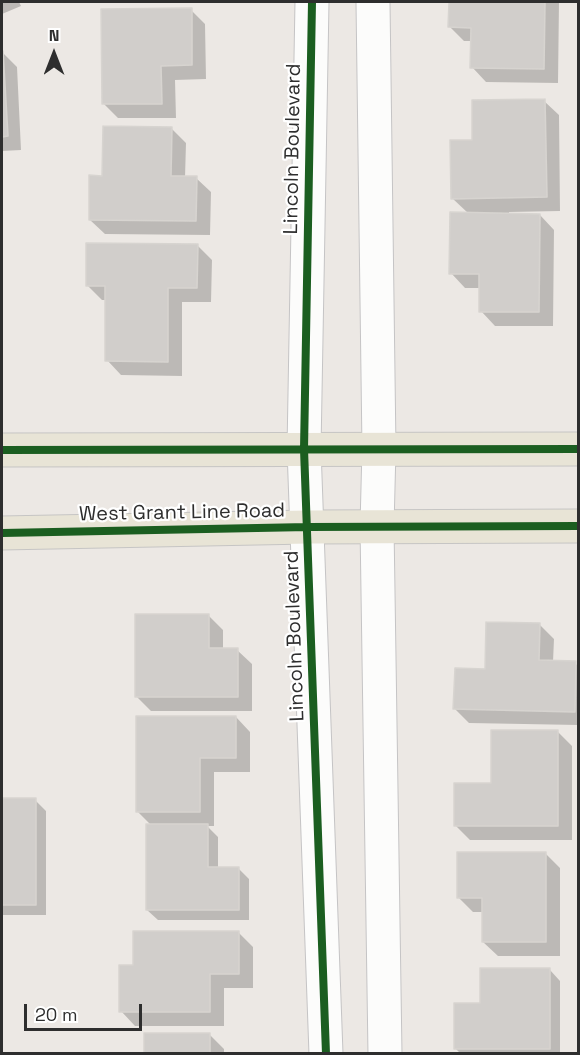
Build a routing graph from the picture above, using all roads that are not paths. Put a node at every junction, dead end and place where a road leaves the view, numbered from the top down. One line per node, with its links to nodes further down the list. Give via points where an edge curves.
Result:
1 (312, 2): 3 (street, Lincoln Boulevard)
2 (373, 2): 4 (street)
3 (304, 449): 4 (main road); 6 (main road); 9 (street, Lincoln Boulevard)
4 (379, 449): 5 (main road); 7 (street)
5 (579, 449)
6 (2, 450)
7 (377, 526): 8 (main road, West Grant Line Road); 9 (main road, West Grant Line Road); 12 (street)
8 (579, 526)
9 (308, 527): 10 (main road, West Grant Line Road); 11 (street, Lincoln Boulevard)
10 (2, 533)
11 (326, 1053)
12 (385, 1053)

